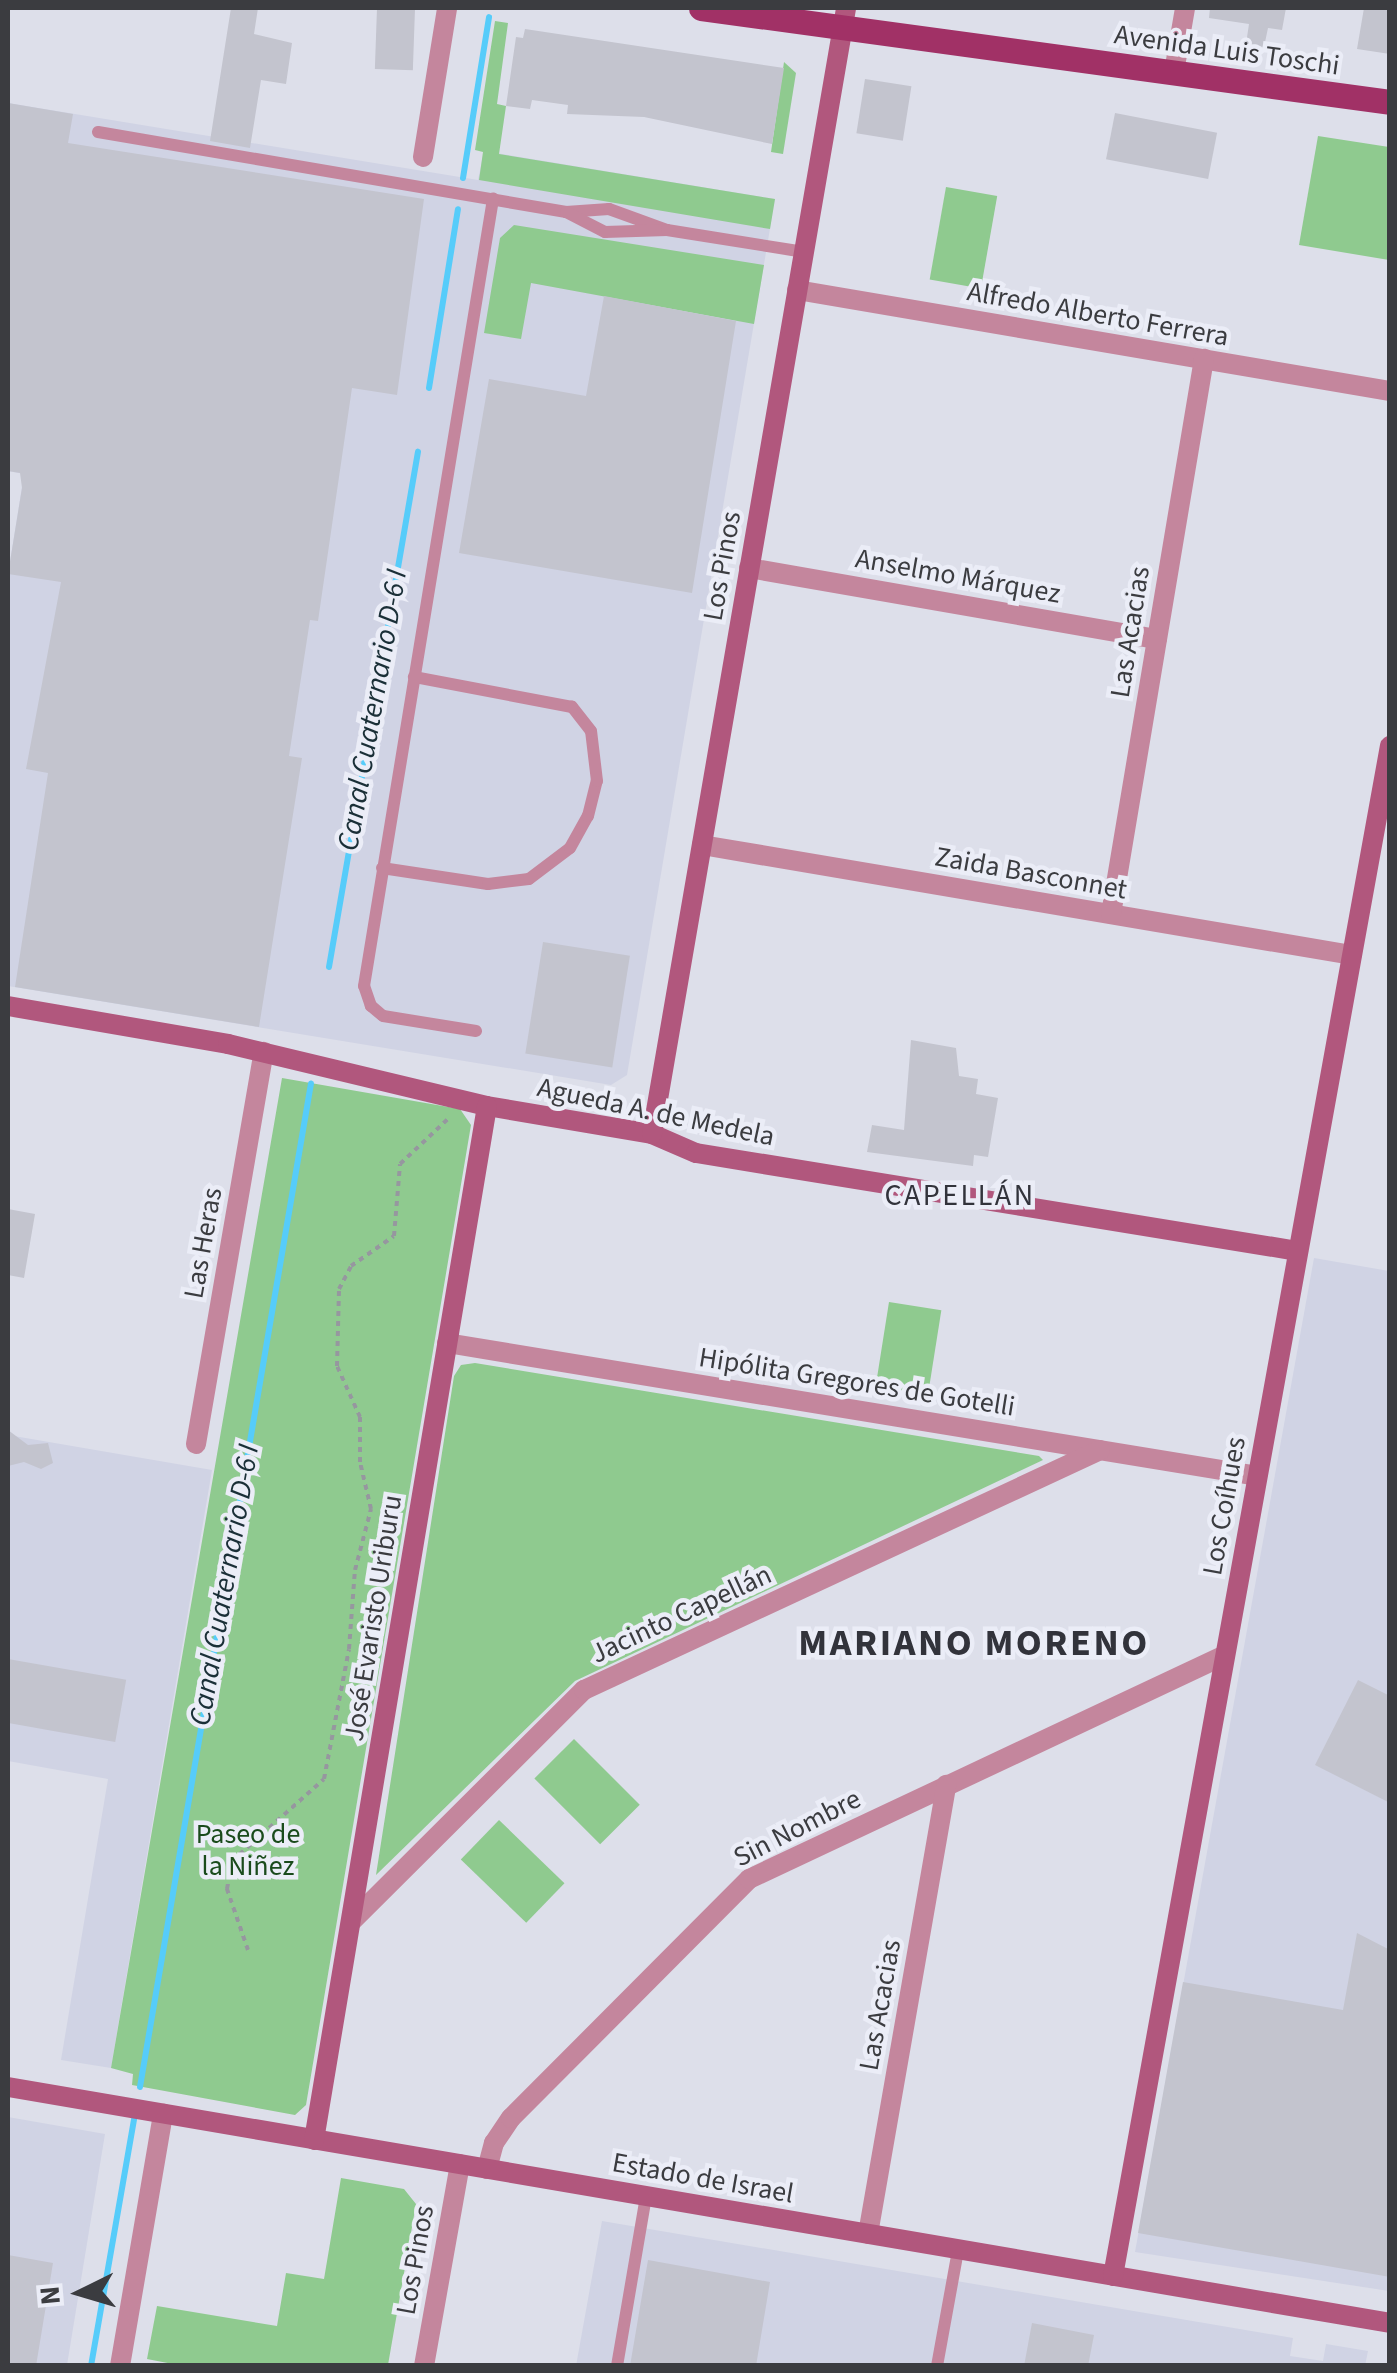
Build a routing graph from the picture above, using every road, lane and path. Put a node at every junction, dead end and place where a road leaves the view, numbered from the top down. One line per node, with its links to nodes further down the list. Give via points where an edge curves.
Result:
1 (447, 8): 8 (street)
2 (700, 8): 4 (main road, Avenida Luis Toschi)
3 (1185, 8): 5 (street)
4 (844, 17): 5 (main road, Avenida Luis Toschi); 12 (street, Los Pinos)
5 (1174, 72): 6 (main road, Avenida Luis Toschi)
6 (1390, 102)
7 (98, 132): 9 (lane)
8 (423, 157)
9 (492, 199): 10 (lane); 18 (lane)
10 (566, 212): 11 (lane, via 617,211); 11 (lane, via 613,233)
11 (667, 230): 12 (lane)
12 (804, 252): 13 (street, Los Pinos)
13 (797, 290): 14 (street, Alfredo Alberto Ferrera); 16 (street, Los Pinos)
14 (1204, 360): 15 (street, Alfredo Alberto Ferrera); 17 (street, Las Acacias)
15 (1390, 391)
16 (749, 568): 17 (street, Anselmo Márquez); 20 (street, Los Pinos)
17 (1157, 639): 22 (street, Las Acacias)
18 (414, 678): 21 (lane); 21 (lane, via 572,707 591,731 597,781 580,833 558,860 529,879 488,884)
19 (1390, 746): 23 (street, Los Coíhues)
20 (702, 844): 22 (street, Zaida Basconnet); 29 (street, Los Pinos)
21 (382, 868): 25 (lane, via 367,999 390,1018)
22 (1111, 914): 23 (street, Zaida Basconnet)
23 (1352, 955): 30 (street, Los Coíhues)
24 (8, 1006): 26 (street, Agueda A. de Medela)
25 (476, 1031)
26 (264, 1052): 27 (street, Agueda A. de Medela); 32 (street, Las Heras)
27 (487, 1106): 29 (street, Agueda A. de Medela); 31 (street, José Evaristo Uriburu)
28 (460, 1109): 38 (path, via 404,1157 394,1178 394,1236 351,1266 338,1289 337,1366 360,1417 370,1518 355,1570 349,1649 322,1783 232,1861 228,1889)
29 (652, 1134): 30 (street, Agueda A. de Medela, via 696,1153)
30 (1298, 1251): 34 (street, Los Coíhues)
31 (447, 1343): 33 (street, Hipólita Gregores de Gotelli); 37 (street, José Evaristo Uriburu)
32 (196, 1444)
33 (1100, 1450): 34 (street, Hipólita Gregores de Gotelli); 37 (street, Jacinto Capellán, via 584,1690)
34 (1257, 1476): 35 (street, Los Coíhues)
35 (1225, 1655): 36 (street, Sin Nombre); 47 (street, Los Coíhues)
36 (946, 1785): 43 (street, Sin Nombre, via 740,1886 511,2118 494,2142); 45 (street, Las Acacias)
37 (350, 1922): 41 (street, José Evaristo Uriburu)
38 (248, 1950)
39 (8, 2087): 40 (street, Estado de Israel)
40 (163, 2114): 41 (street, Estado de Israel); 49 (street)
41 (314, 2140): 42 (street, Estado de Israel)
42 (460, 2164): 43 (street, Estado de Israel); 50 (street, Los Pinos)
43 (487, 2169): 44 (street, Estado de Israel)
44 (646, 2196): 45 (street, Estado de Israel); 51 (lane)
45 (868, 2234): 46 (street, Estado de Israel)
46 (958, 2250): 47 (street, Estado de Israel); 52 (lane)
47 (1113, 2276): 48 (street, Estado de Israel)
48 (1390, 2323)
49 (120, 2366)
50 (424, 2366)
51 (617, 2366)
52 (938, 2366)

